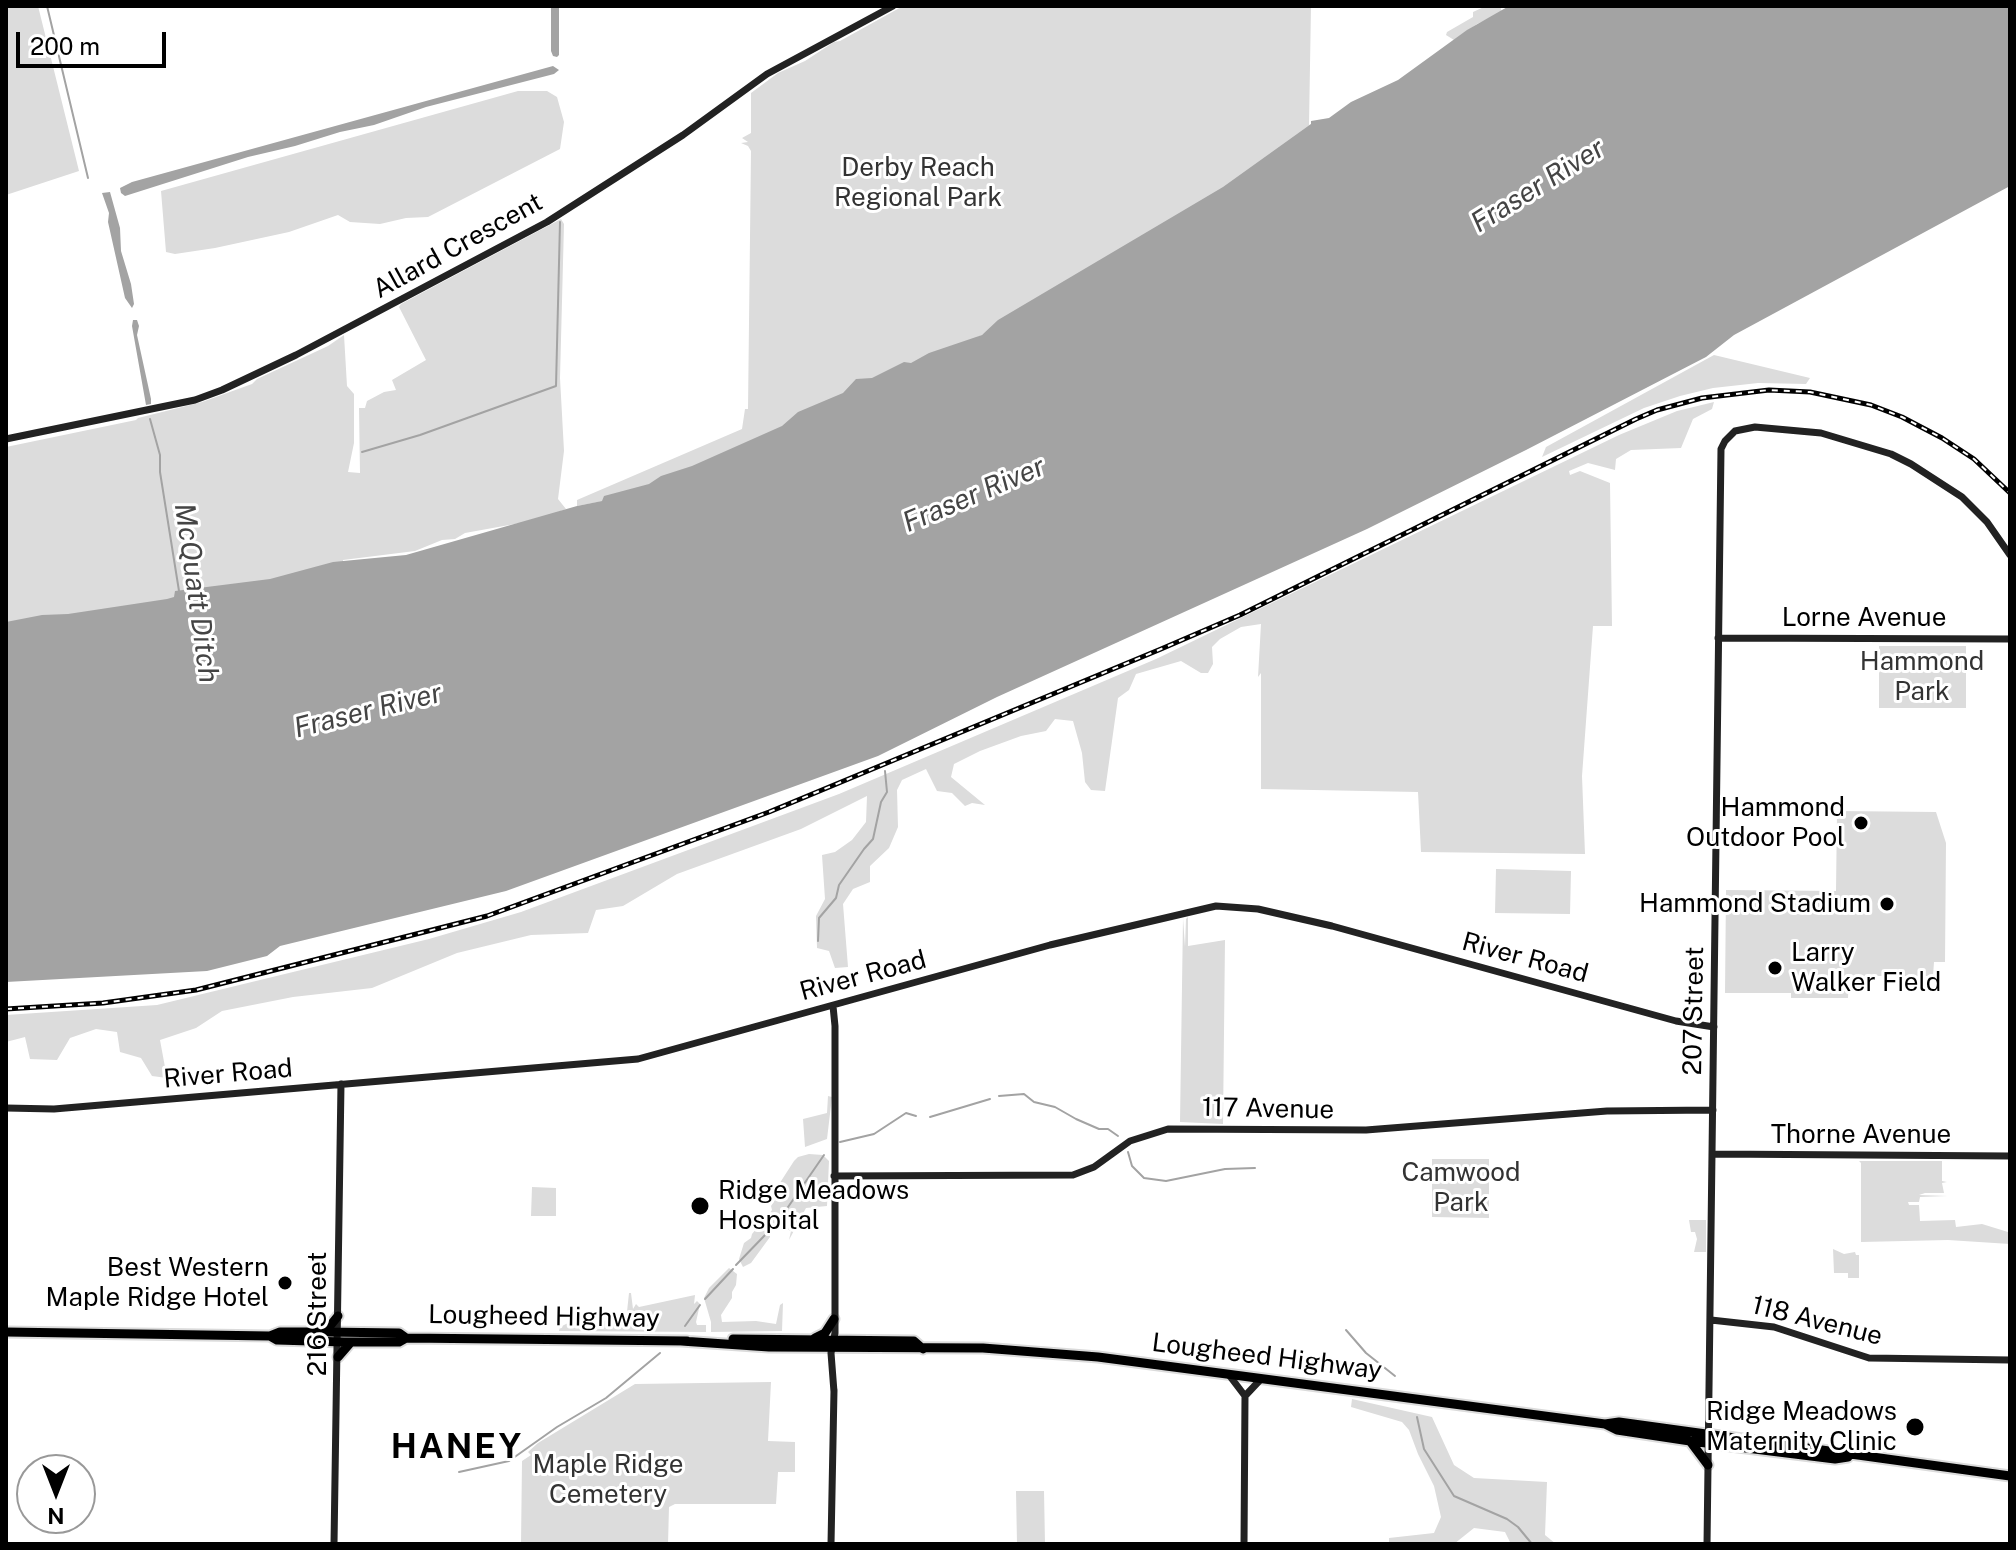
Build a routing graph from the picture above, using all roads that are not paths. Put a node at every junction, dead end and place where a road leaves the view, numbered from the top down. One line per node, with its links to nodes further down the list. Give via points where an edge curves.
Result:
1 (893, 6): 2 (street, Allard Crescent, via 767,74 547,222 284,361 195,400)
2 (6, 439)
3 (2010, 555): 4 (street, 207 Street, via 1962,497 1891,454 1804,430 1747,427 1731,434 1720,454)
4 (1718, 638): 5 (street, Lorne Avenue); 7 (street, 207 Street)
5 (2010, 639)
6 (833, 1006): 7 (street, River Road, via 1050,945 1229,906 1332,926); 8 (street, River Road, via 632,1060); 13 (street)
7 (1714, 1027): 10 (street, 207 Street)
8 (341, 1084): 9 (street, River Road, via 54,1109); 14 (street, 216 Street)
9 (6, 1108)
10 (1713, 1110): 11 (street, 207 Street); 13 (street, 117 Avenue, via 1607,1111 1366,1130 1168,1129 1130,1141 1073,1175)
11 (1713, 1154): 12 (street, Thorne Avenue); 16 (street, 207 Street)
12 (2010, 1156)
13 (834, 1176): 15 (street)
14 (338, 1316): 18 (highway); 20 (street, 216 Street)
15 (834, 1319): 22 (highway); 25 (street)
16 (1711, 1320): 27 (street, 118 Avenue, via 1774,1327 1869,1358); 32 (street, 207 Street)
17 (6, 1332): 19 (highway, Lougheed Highway)
18 (325, 1332): 19 (highway, Lougheed Highway); 20 (highway, Lougheed Highway)
19 (270, 1336): 20 (highway, Lougheed Highway)
20 (338, 1337): 21 (highway, Lougheed Highway, via 399,1333); 24 (highway, Lougheed Highway); 26 (street, 216 Street)
21 (406, 1338): 23 (highway, Lougheed Highway); 24 (highway, Lougheed Highway)
22 (813, 1339): 23 (highway, Lougheed Highway); 25 (highway, Lougheed Highway)
23 (681, 1341): 25 (highway, Lougheed Highway)
24 (352, 1342): 26 (highway)
25 (834, 1346): 28 (highway, Lougheed Highway, via 914,1341 923,1349 1035,1352); 37 (street)
26 (338, 1357): 36 (street, 216 Street)
27 (2010, 1360)
28 (1229, 1375): 29 (highway, Lougheed Highway); 30 (street)
29 (1261, 1379): 30 (street); 31 (highway, Lougheed Highway)
30 (1245, 1396): 38 (street)
31 (1605, 1424): 32 (highway, Lougheed Highway); 33 (highway, Lougheed Highway)
32 (1708, 1438): 33 (highway, Lougheed Highway); 34 (street, 207 Street); 35 (highway, Lougheed Highway)
33 (1690, 1441): 34 (highway)
34 (1708, 1465): 39 (street, 207 Street)
35 (2010, 1476)
36 (334, 1544)
37 (831, 1544)
38 (1244, 1544)
39 (1707, 1544)

